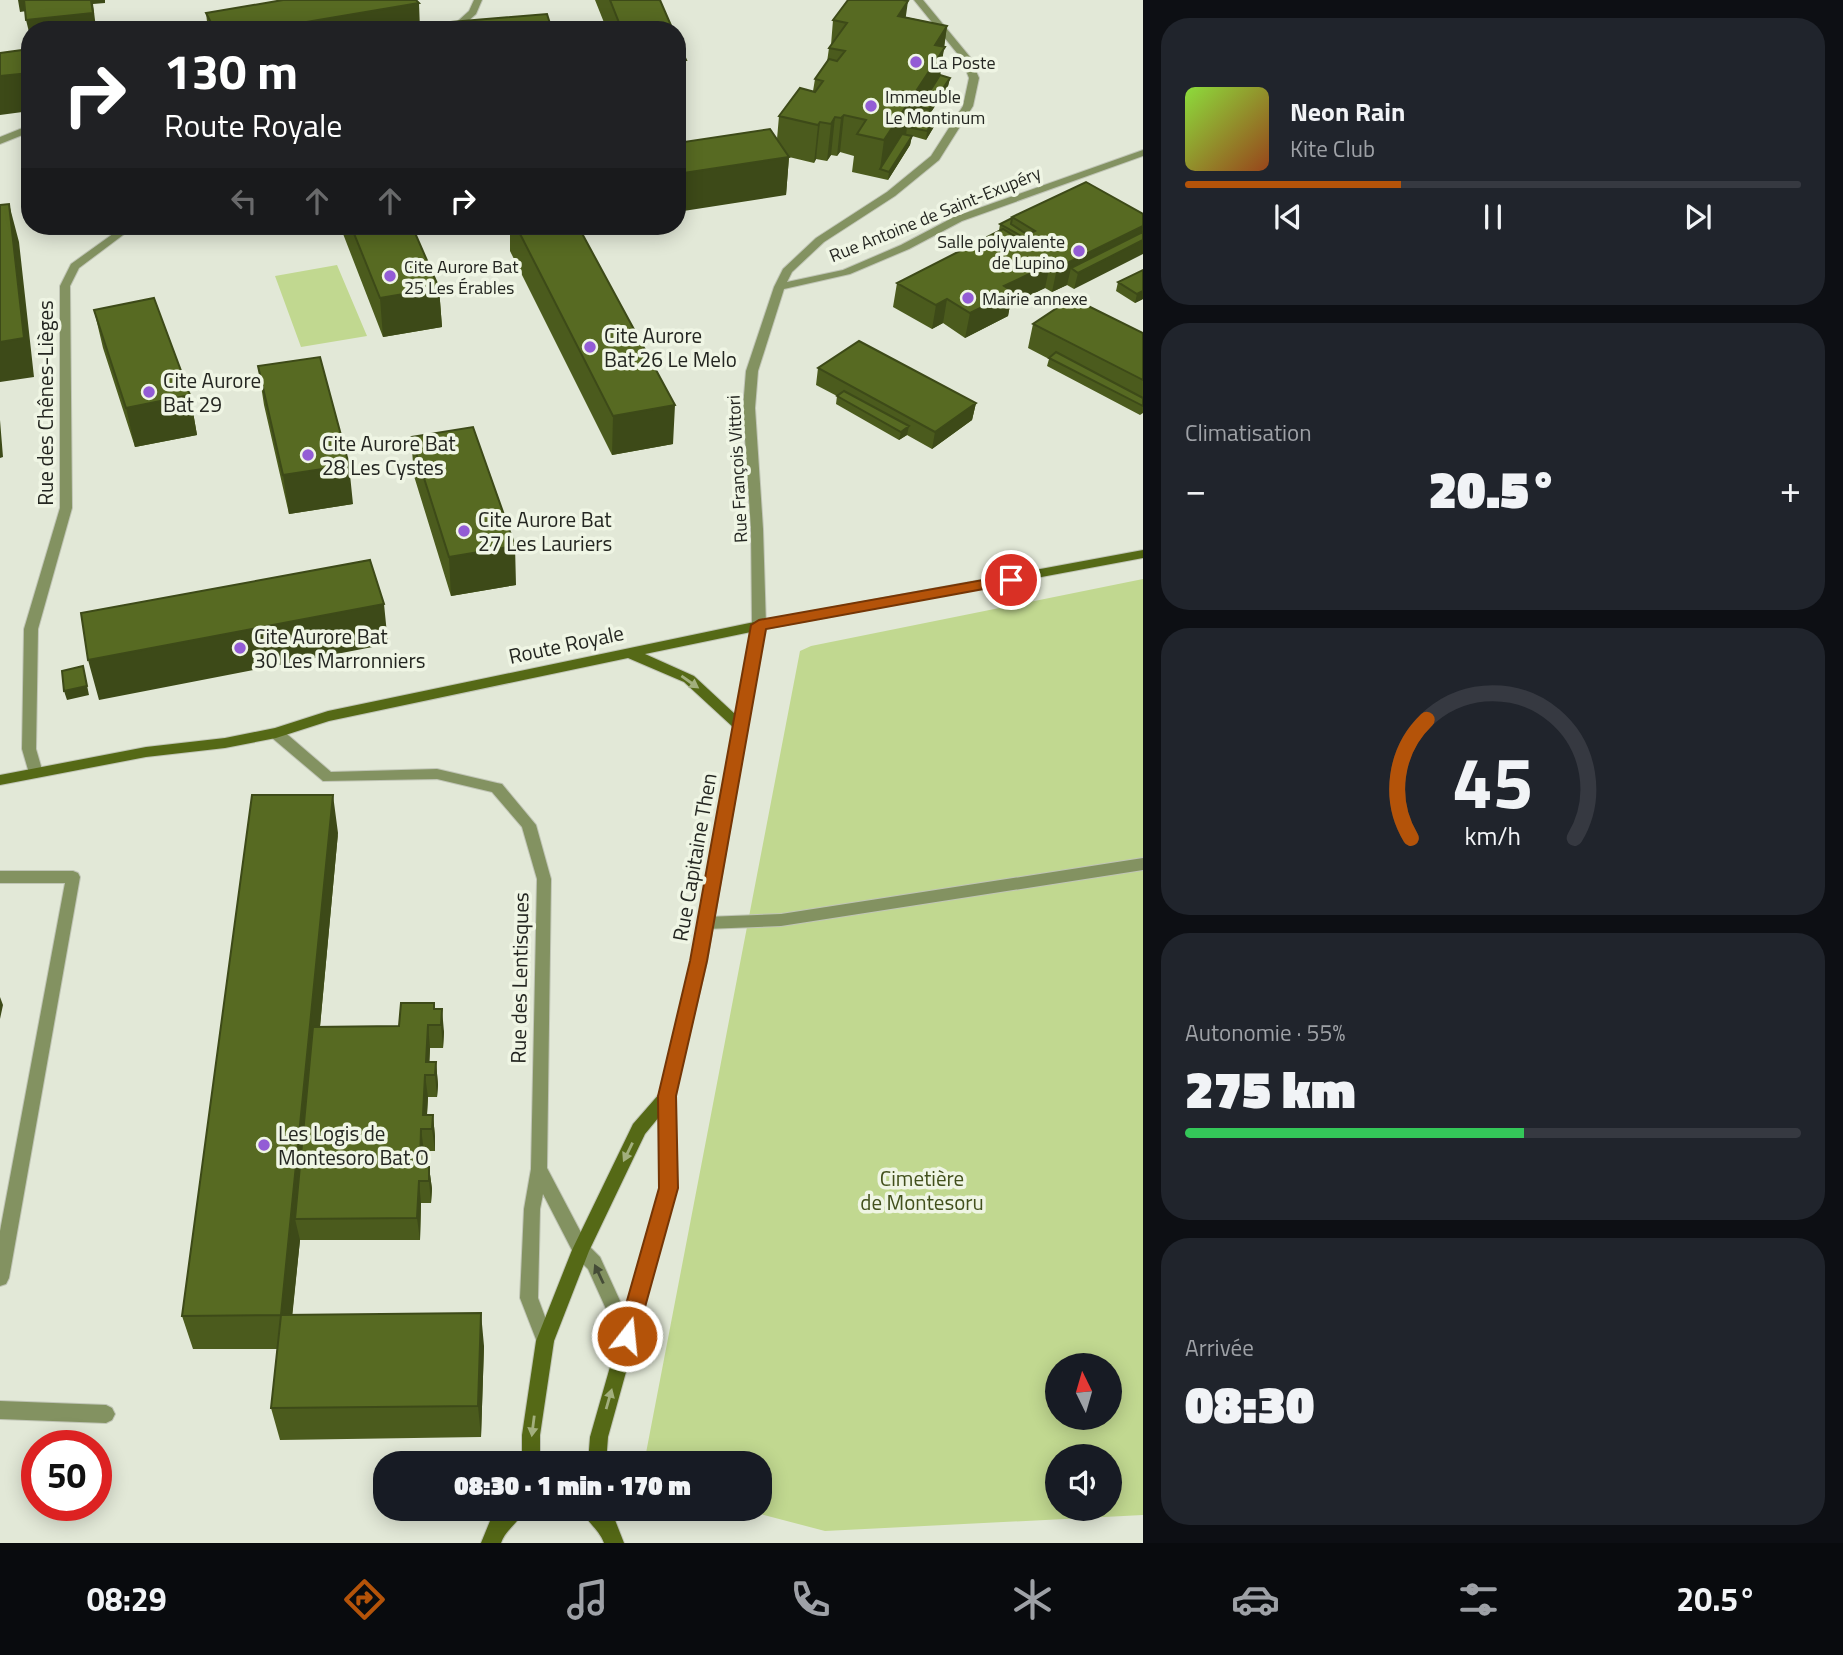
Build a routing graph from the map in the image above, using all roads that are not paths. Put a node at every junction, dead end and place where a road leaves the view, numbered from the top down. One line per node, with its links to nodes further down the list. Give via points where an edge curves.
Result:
1 (478, 0): 3 (street, via 474,12)
2 (918, 0): 8 (street, Rue François Vittori, via 965,57 974,78 968,106 935,158 891,194 820,240 787,271)
3 (463, 21)
4 (21, 132): 5 (street)
5 (0, 141)
6 (1143, 153): 8 (street, Rue Antoine de Saint-Exupéry, via 958,219 846,272)
7 (118, 235): 14 (street, Rue des Chênes-Lièges, via 75,266 65,286 66,508 32,629 29,749)
8 (779, 287): 10 (street, Rue François Vittori, via 752,371 749,408)
9 (1143, 554): 10 (main road, Route Royale)
10 (759, 625): 11 (main road, Route Royale); 12 (main road, Rue Capitaine Then)
11 (629, 653): 12 (main road, one-way to 12, via 689,679); 13 (main road, Route Royale, via 328,716)
12 (741, 727): 18 (main road, Rue Capitaine Then)
13 (276, 733): 14 (main road, Route Royale); 20 (street, Rue des Lentisques, via 327,777 437,774 497,788 529,825 544,879)
14 (36, 773): 15 (main road, Route Royale)
15 (0, 779)
16 (1143, 864): 18 (street, via 781,920)
17 (0, 877): 22 (street, via 73,877)
18 (705, 923): 19 (main road, Rue Capitaine Then)
19 (667, 1096): 21 (main road, Rue Capitaine Then, one-way to 21, via 639,1129); 23 (main road, Rue Capitaine Then, via 669,1188)
20 (539, 1169): 21 (street, Rue des Lentisques); 24 (street, Rue des Lentisques, via 532,1209 529,1298)
21 (581, 1250): 23 (street, Rue des Lentisques, one-way to 21, via 594,1263); 24 (main road, Rue Capitaine Then)
22 (0, 1278)
23 (627, 1336): 28 (main road, Rue Capitaine Then, one-way to 23)
24 (545, 1341): 27 (main road, Rue Capitaine Then, one-way to 27)
25 (0, 1409): 26 (street)
26 (106, 1414)
27 (531, 1451)
28 (597, 1451)
29 (504, 1521): 31 (main road)
30 (603, 1521): 32 (main road)
31 (491, 1543)
32 (614, 1543)

